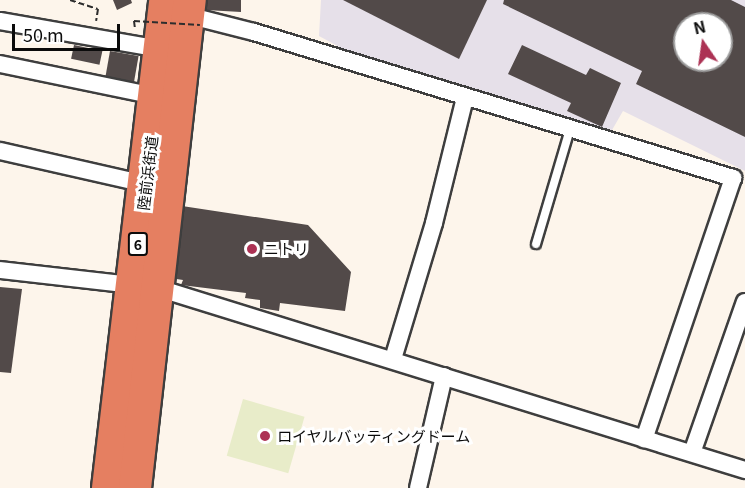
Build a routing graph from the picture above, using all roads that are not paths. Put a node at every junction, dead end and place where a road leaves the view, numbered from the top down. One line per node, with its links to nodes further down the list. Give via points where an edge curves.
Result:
1 (181, 10): 3 (highway, 陸前浜街道 / 6); 6 (street); 12 (highway, 陸前浜街道 / 6)
2 (0, 21): 3 (street)
3 (148, 47): 5 (highway, 陸前浜街道 / 6)
4 (0, 64): 5 (street)
5 (155, 96): 9 (highway, 陸前浜街道 / 6)
6 (465, 98): 7 (street); 14 (street, via 434,223)
7 (570, 129): 10 (lane); 16 (street, via 734,178)
8 (0, 151): 9 (street)
9 (145, 184): 12 (highway, 陸前浜街道 / 6)
10 (536, 244)
11 (0, 270): 12 (street)
12 (146, 287): 14 (street); 19 (highway, 陸前浜街道 / 6); 20 (highway, 陸前浜街道 / 6)
13 (745, 302): 17 (street)
14 (393, 359): 15 (street)
15 (444, 376): 16 (street); 21 (street)
16 (644, 439): 17 (street)
17 (692, 453): 18 (street)
18 (745, 470)
19 (108, 488)
20 (135, 488)
21 (418, 488)

